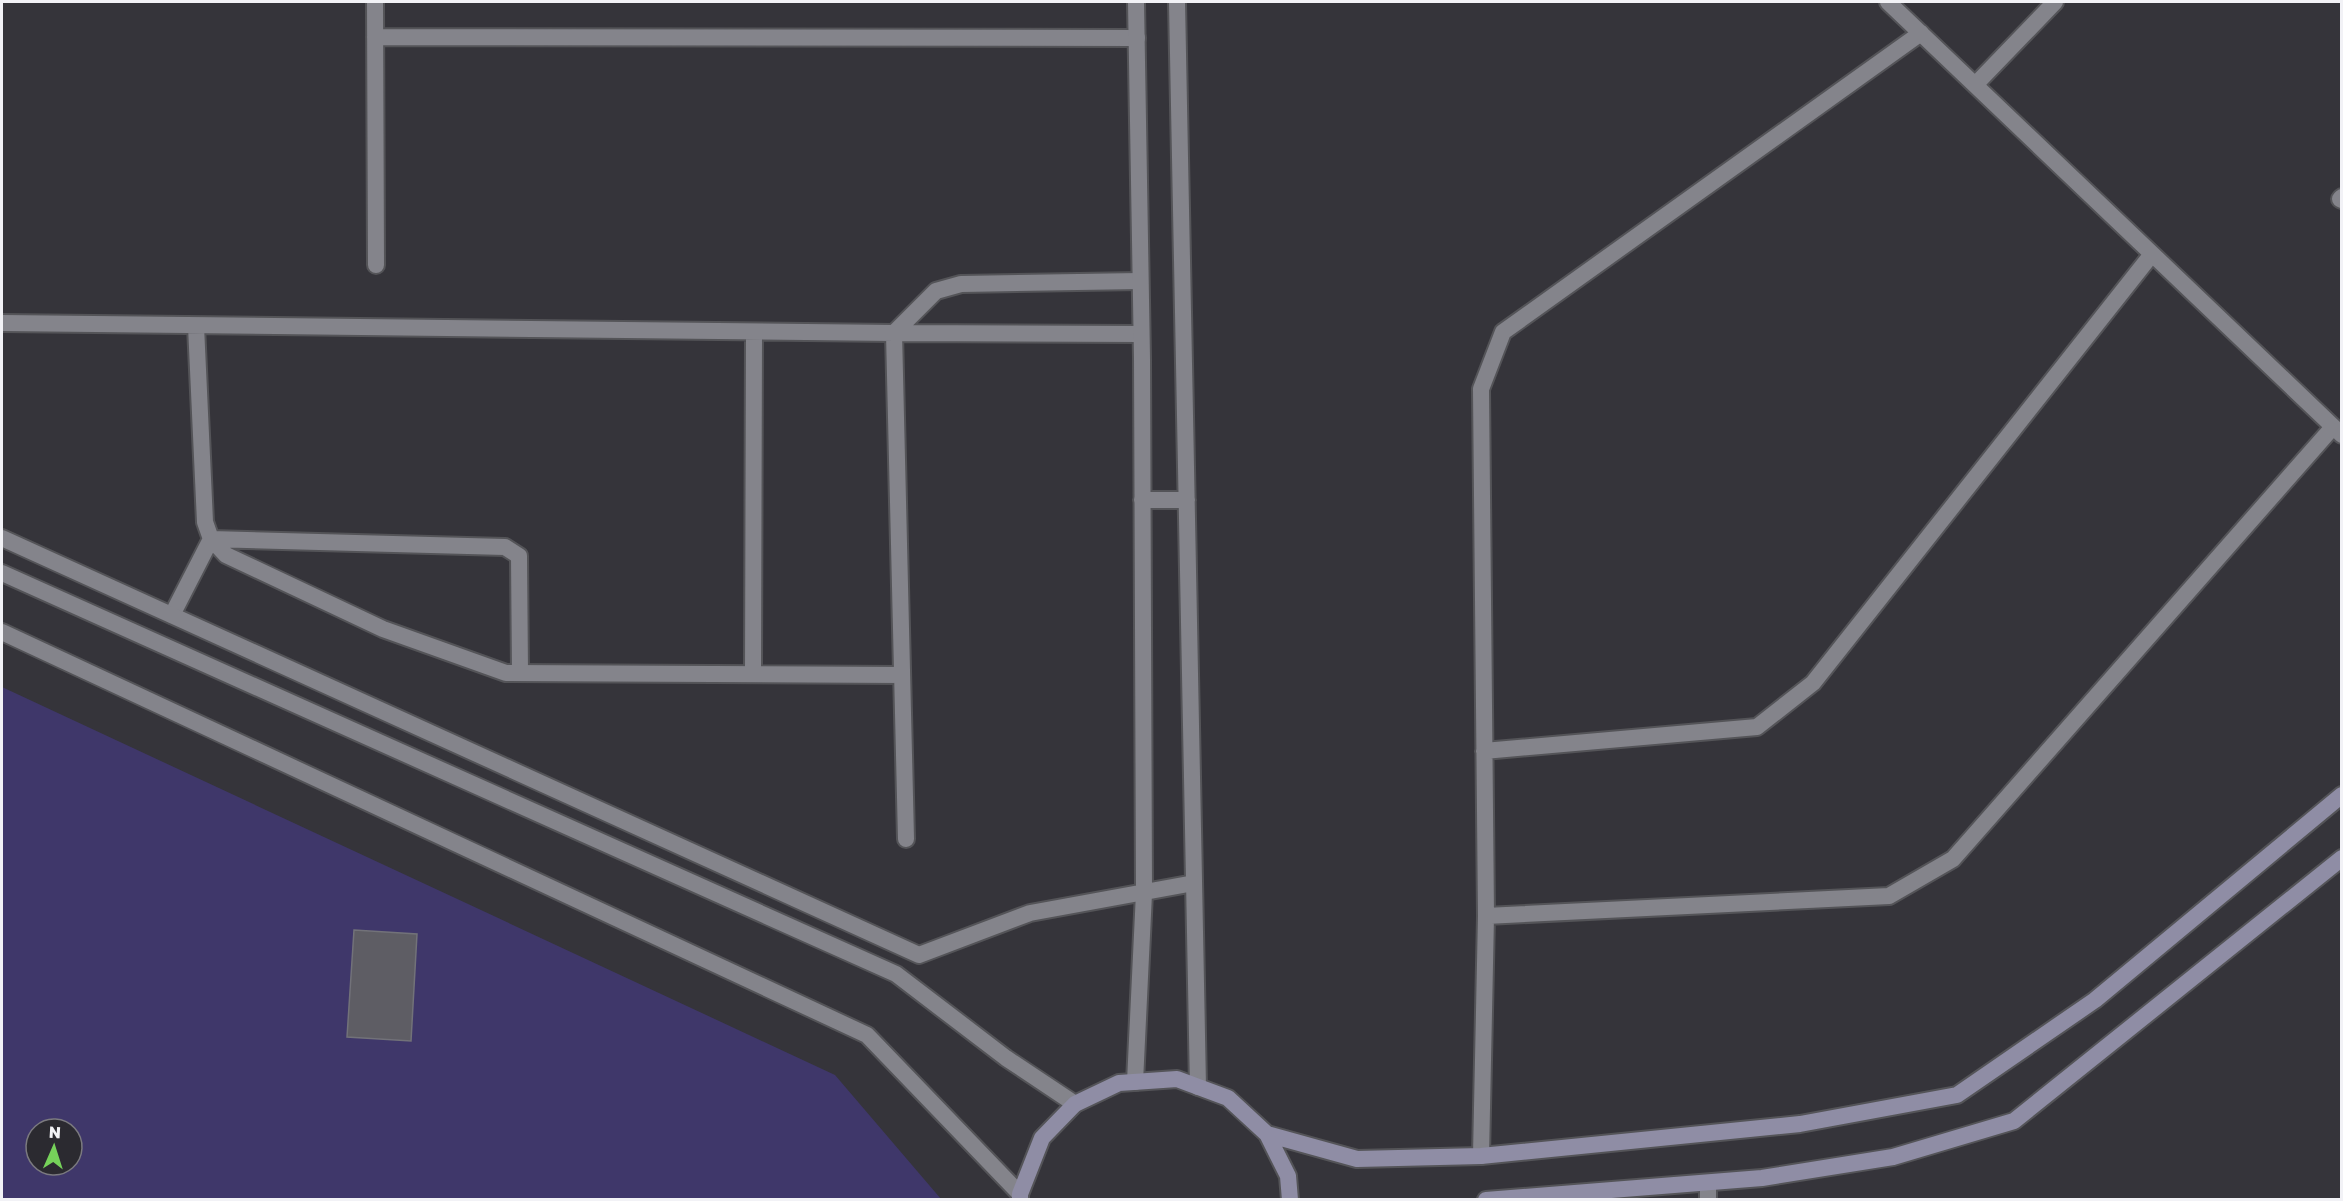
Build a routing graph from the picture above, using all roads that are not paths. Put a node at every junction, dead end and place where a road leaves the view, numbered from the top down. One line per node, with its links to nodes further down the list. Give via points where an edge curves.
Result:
1 (375, 2): 7 (street)
2 (1136, 2): 8 (street)
3 (1177, 2): 20 (street)
4 (1888, 2): 6 (street)
5 (2055, 2): 9 (street)
6 (1921, 33): 9 (street); 29 (street, via 1503,332 1481,389)
7 (375, 37): 8 (street); 11 (street)
8 (1137, 39): 12 (street)
9 (1974, 85): 10 (street)
10 (2152, 254): 18 (street); 29 (street, via 1813,683 1757,727)
11 (376, 265)
12 (1140, 281): 16 (street, via 961,284 936,291); 17 (street)
13 (2, 323): 14 (street)
14 (196, 326): 15 (street); 22 (street, via 205,522)
15 (754, 332): 16 (street); 27 (street)
16 (894, 333): 17 (street); 28 (street)
17 (1141, 334): 19 (street)
18 (2337, 431): 35 (street, via 1953,859 1908,886 1889,896)
19 (1142, 500): 20 (street); 34 (street)
20 (1187, 500): 33 (street)
21 (2, 538): 24 (street)
22 (211, 539): 24 (street); 26 (street, via 226,555 383,628 506,673); 26 (street, via 505,547 519,556)
23 (2, 573): 38 (street, via 896,974 1006,1058)
24 (172, 615): 34 (street, via 919,955 1030,913)
25 (2, 632): 42 (street, via 867,1035)
26 (520, 673): 27 (street)
27 (753, 674): 28 (street)
28 (902, 675): 31 (street)
29 (1484, 751): 35 (street)
30 (2342, 795): 40 (main road, via 2095,1000 1957,1095 1800,1124)
31 (906, 839)
32 (2342, 858): 41 (main road, via 2014,1121 1893,1157 1762,1178)
33 (1194, 883): 34 (street); 37 (street)
34 (1144, 892): 36 (street)
35 (1486, 916): 40 (street)
36 (1135, 1082): 37 (main road, via 1177,1079); 38 (main road, via 1119,1083)
37 (1198, 1087): 39 (main road, via 1228,1098)
38 (1075, 1104): 42 (main road, via 1041,1138)
39 (1268, 1134): 40 (main road, via 1357,1159); 43 (main road, via 1288,1176)
40 (1481, 1156)
41 (1708, 1191): 44 (main road)
42 (1020, 1197)
43 (1290, 1200)
44 (1486, 1200)

